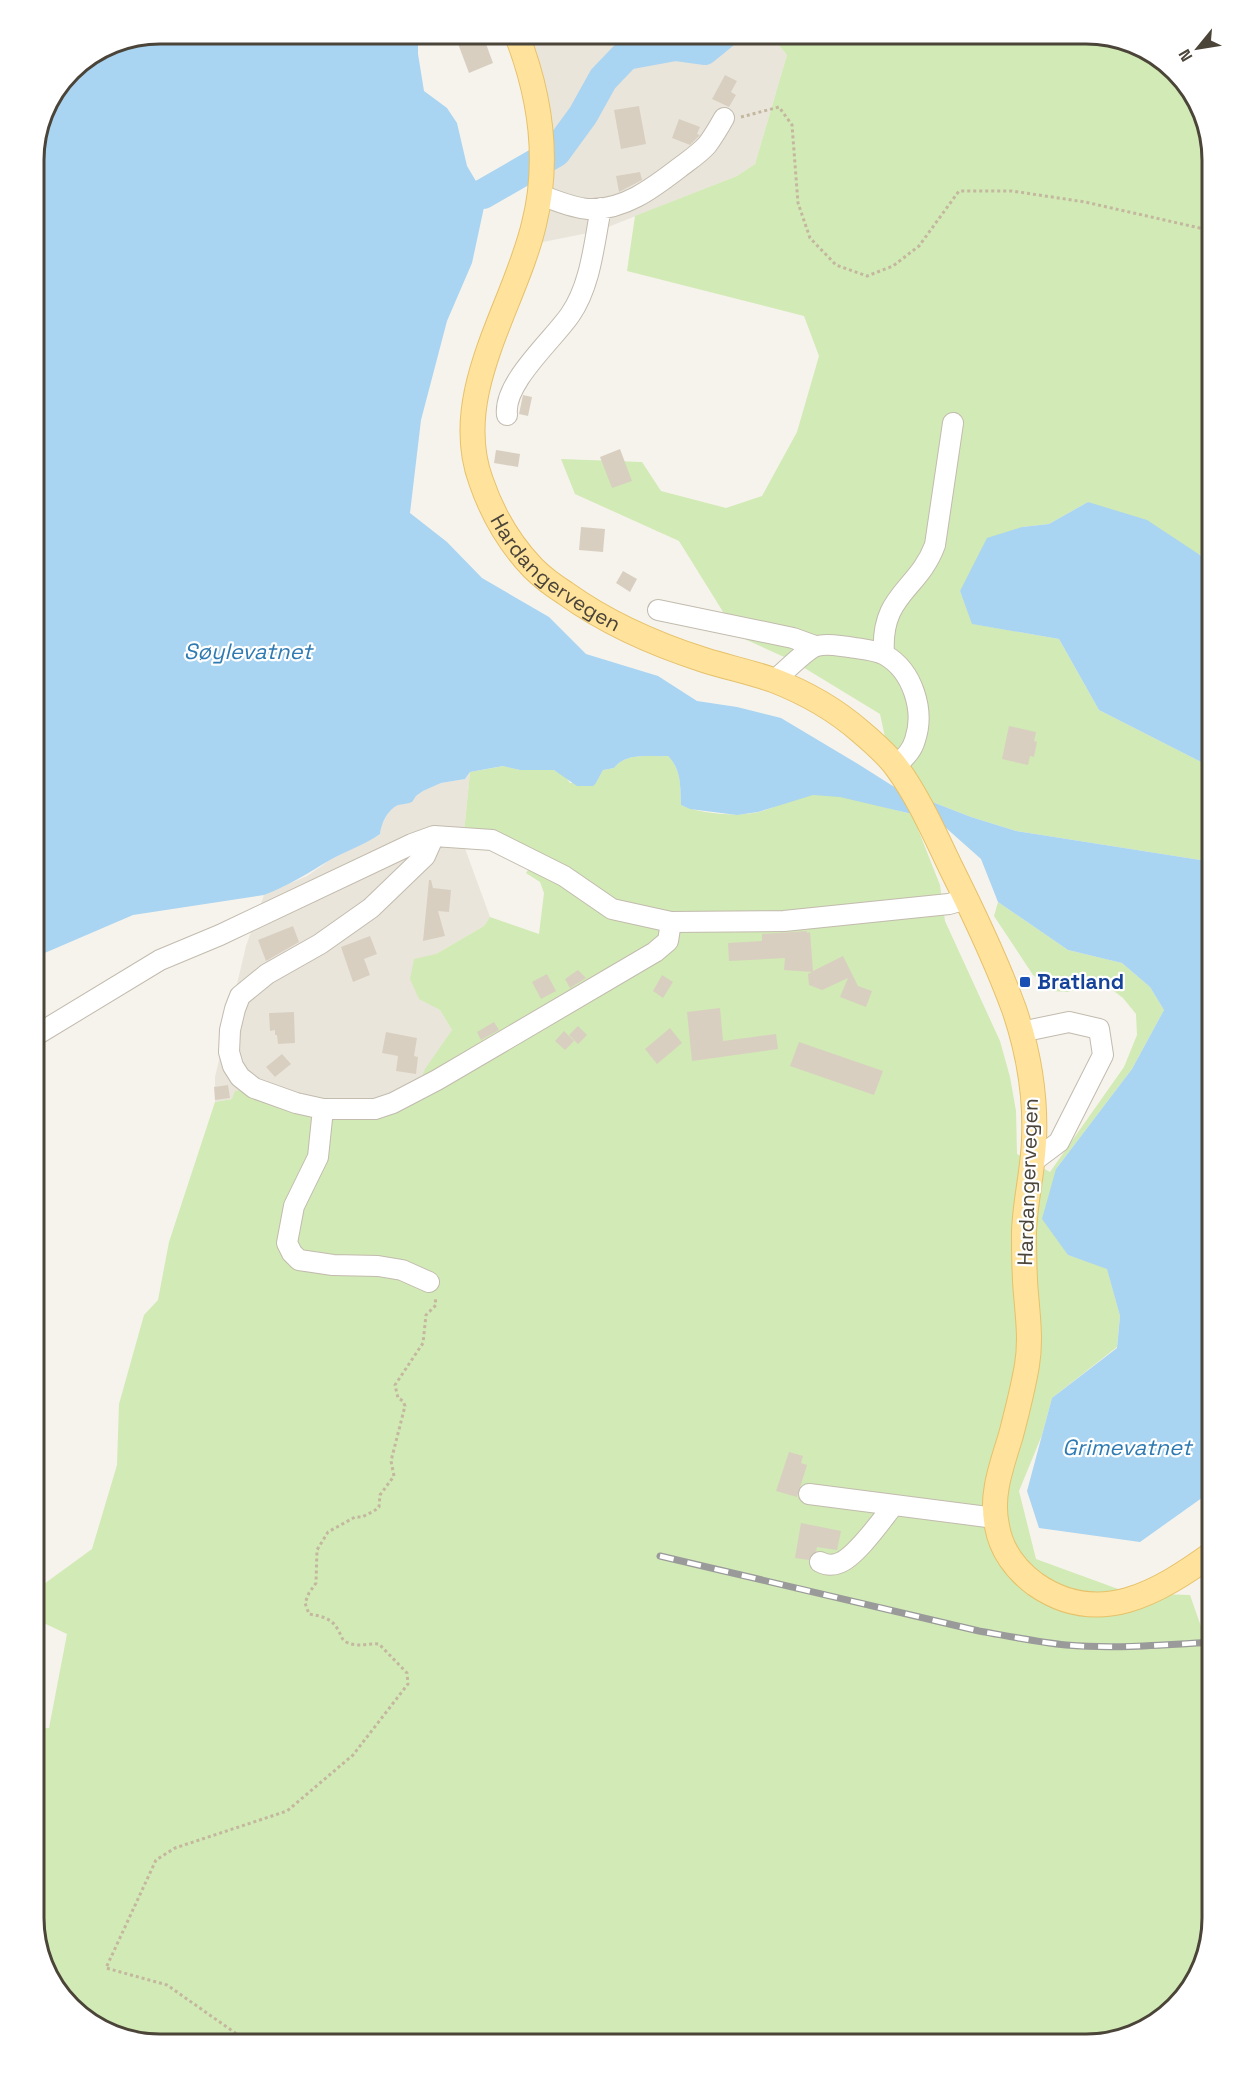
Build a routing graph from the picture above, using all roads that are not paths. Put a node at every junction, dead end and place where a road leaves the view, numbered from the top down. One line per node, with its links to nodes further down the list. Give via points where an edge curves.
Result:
1 (520, 44): 3 (main road, Hardangervegen, via 539,111)
2 (724, 118): 4 (street, via 699,153 659,185)
3 (540, 195): 4 (street, via 577,207); 10 (main road, Hardangervegen, via 524,261 500,316 476,398 473,443 477,472 491,508 509,539 534,569 579,603 666,647)
4 (601, 208): 5 (street, via 581,295 570,315 531,361 507,401)
5 (507, 415)
6 (953, 423): 9 (street, via 935,545 930,558 888,615)
7 (658, 610): 8 (street, Hardangervegen)
8 (815, 646): 9 (street, Hardangervegen); 10 (street)
9 (884, 654): 11 (street, via 904,671 918,703 915,740)
10 (774, 681): 11 (main road, Hardangervegen, via 836,712 859,729)
11 (902, 775): 13 (main road, Hardangervegen)
12 (434, 836): 14 (street, via 492,840 564,876 612,909); 15 (street, via 160,960); 17 (street, via 425,856 371,908 320,944 267,974 240,996 230,1030 229,1052 240,1077 254,1088)
13 (967, 899): 14 (street, via 784,921); 16 (main road, Hardangervegen)
14 (671, 922): 17 (street, via 668,941 655,952 437,1080 375,1108)
15 (44, 1030)
16 (1021, 1032): 18 (main road, Hardangervegen, via 1033,1096); 18 (street, via 1069,1022 1099,1029 1103,1055 1059,1142)
17 (323, 1109): 19 (street, via 318,1157 294,1206 287,1243 292,1252 299,1260 402,1269)
18 (1031, 1163): 22 (main road, Hardangervegen, via 1024,1230 1028,1360 997,1483)
19 (429, 1282)
20 (809, 1494): 21 (street)
21 (893, 1506): 22 (street); 24 (street, via 844,1561 832,1565)
22 (995, 1518): 23 (main road, Hardangervegen, via 998,1534 1015,1566 1043,1589 1075,1602 1097,1605 1137,1598)
23 (1202, 1560)
24 (820, 1562)

